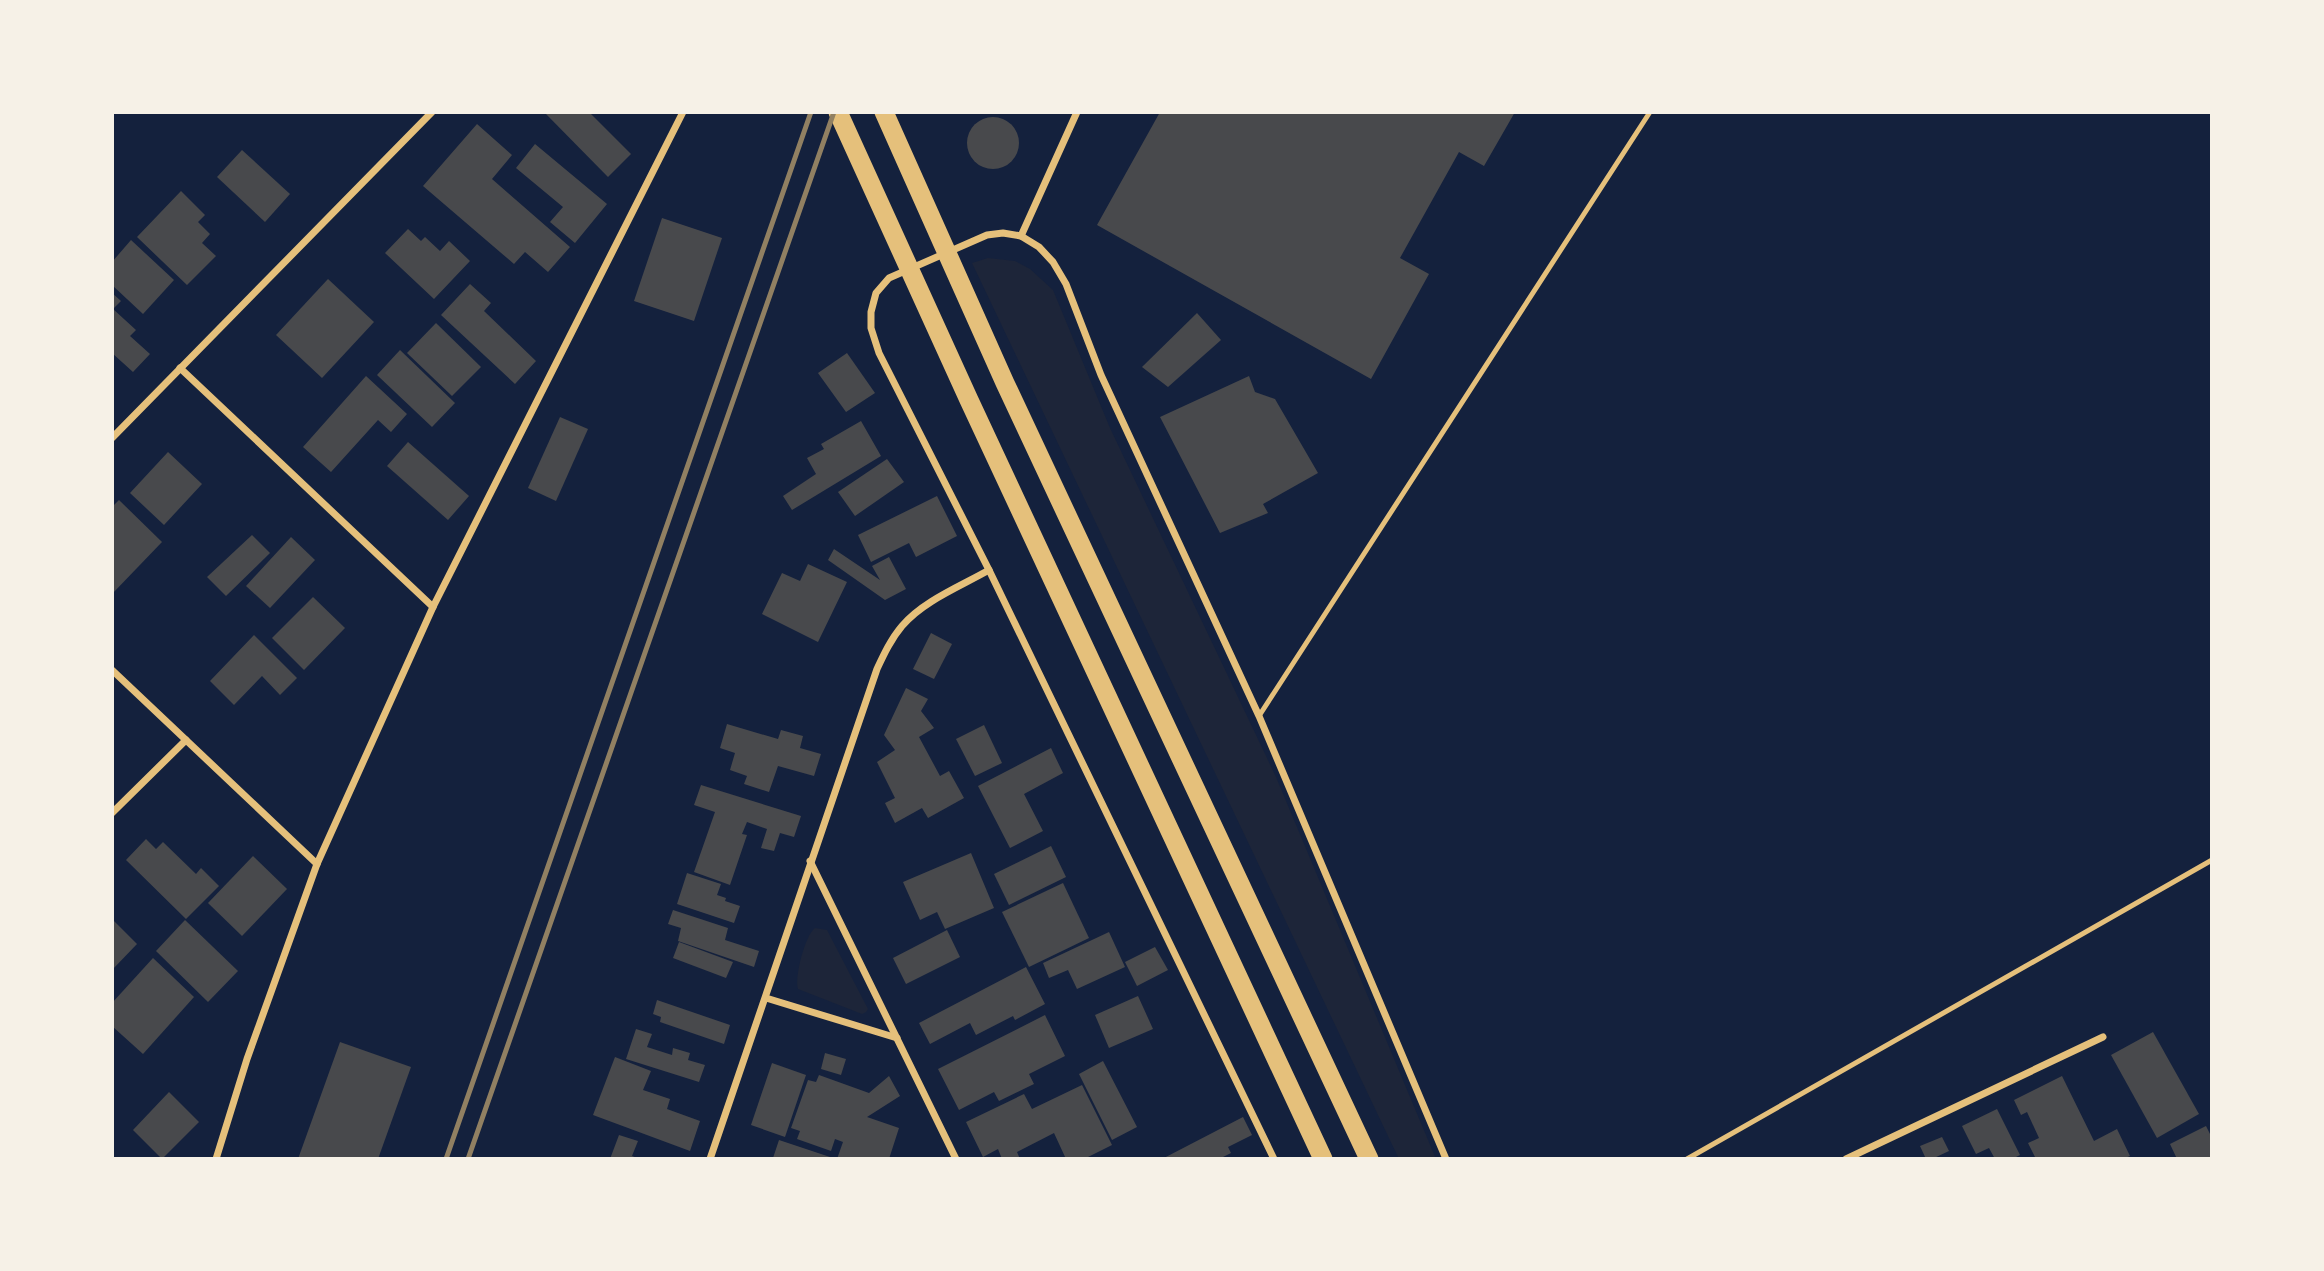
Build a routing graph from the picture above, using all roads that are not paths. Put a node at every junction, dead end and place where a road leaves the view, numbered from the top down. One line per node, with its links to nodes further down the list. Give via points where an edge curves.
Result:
1 (432, 112): 8 (street)
2 (683, 112): 11 (street)
3 (838, 112): 26 (highway)
4 (884, 112): 27 (highway, via 1005,383)
5 (1077, 112): 7 (street)
6 (1650, 112): 13 (lane)
7 (1021, 236): 10 (street, via 987,235 889,278 877,293 871,312 880,353); 13 (street, via 1039,247 1066,284 1101,375)
8 (180, 368): 9 (street); 11 (street)
9 (112, 438)
10 (989, 570): 17 (street, via 925,607 903,624 888,645); 25 (street)
11 (433, 607): 18 (street)
12 (112, 670): 14 (street)
13 (1259, 716): 28 (street)
14 (186, 740): 15 (street); 18 (street)
15 (112, 813)
16 (2212, 860): 29 (lane)
17 (810, 861): 19 (street); 21 (street)
18 (317, 864): 22 (street)
19 (766, 998): 21 (street); 23 (street)
20 (2103, 1037): 30 (street)
21 (897, 1038): 24 (street)
22 (216, 1159)
23 (710, 1159)
24 (956, 1159)
25 (1275, 1159)
26 (1323, 1159)
27 (1369, 1159)
28 (1446, 1159)
29 (1687, 1159)
30 (1846, 1159)

